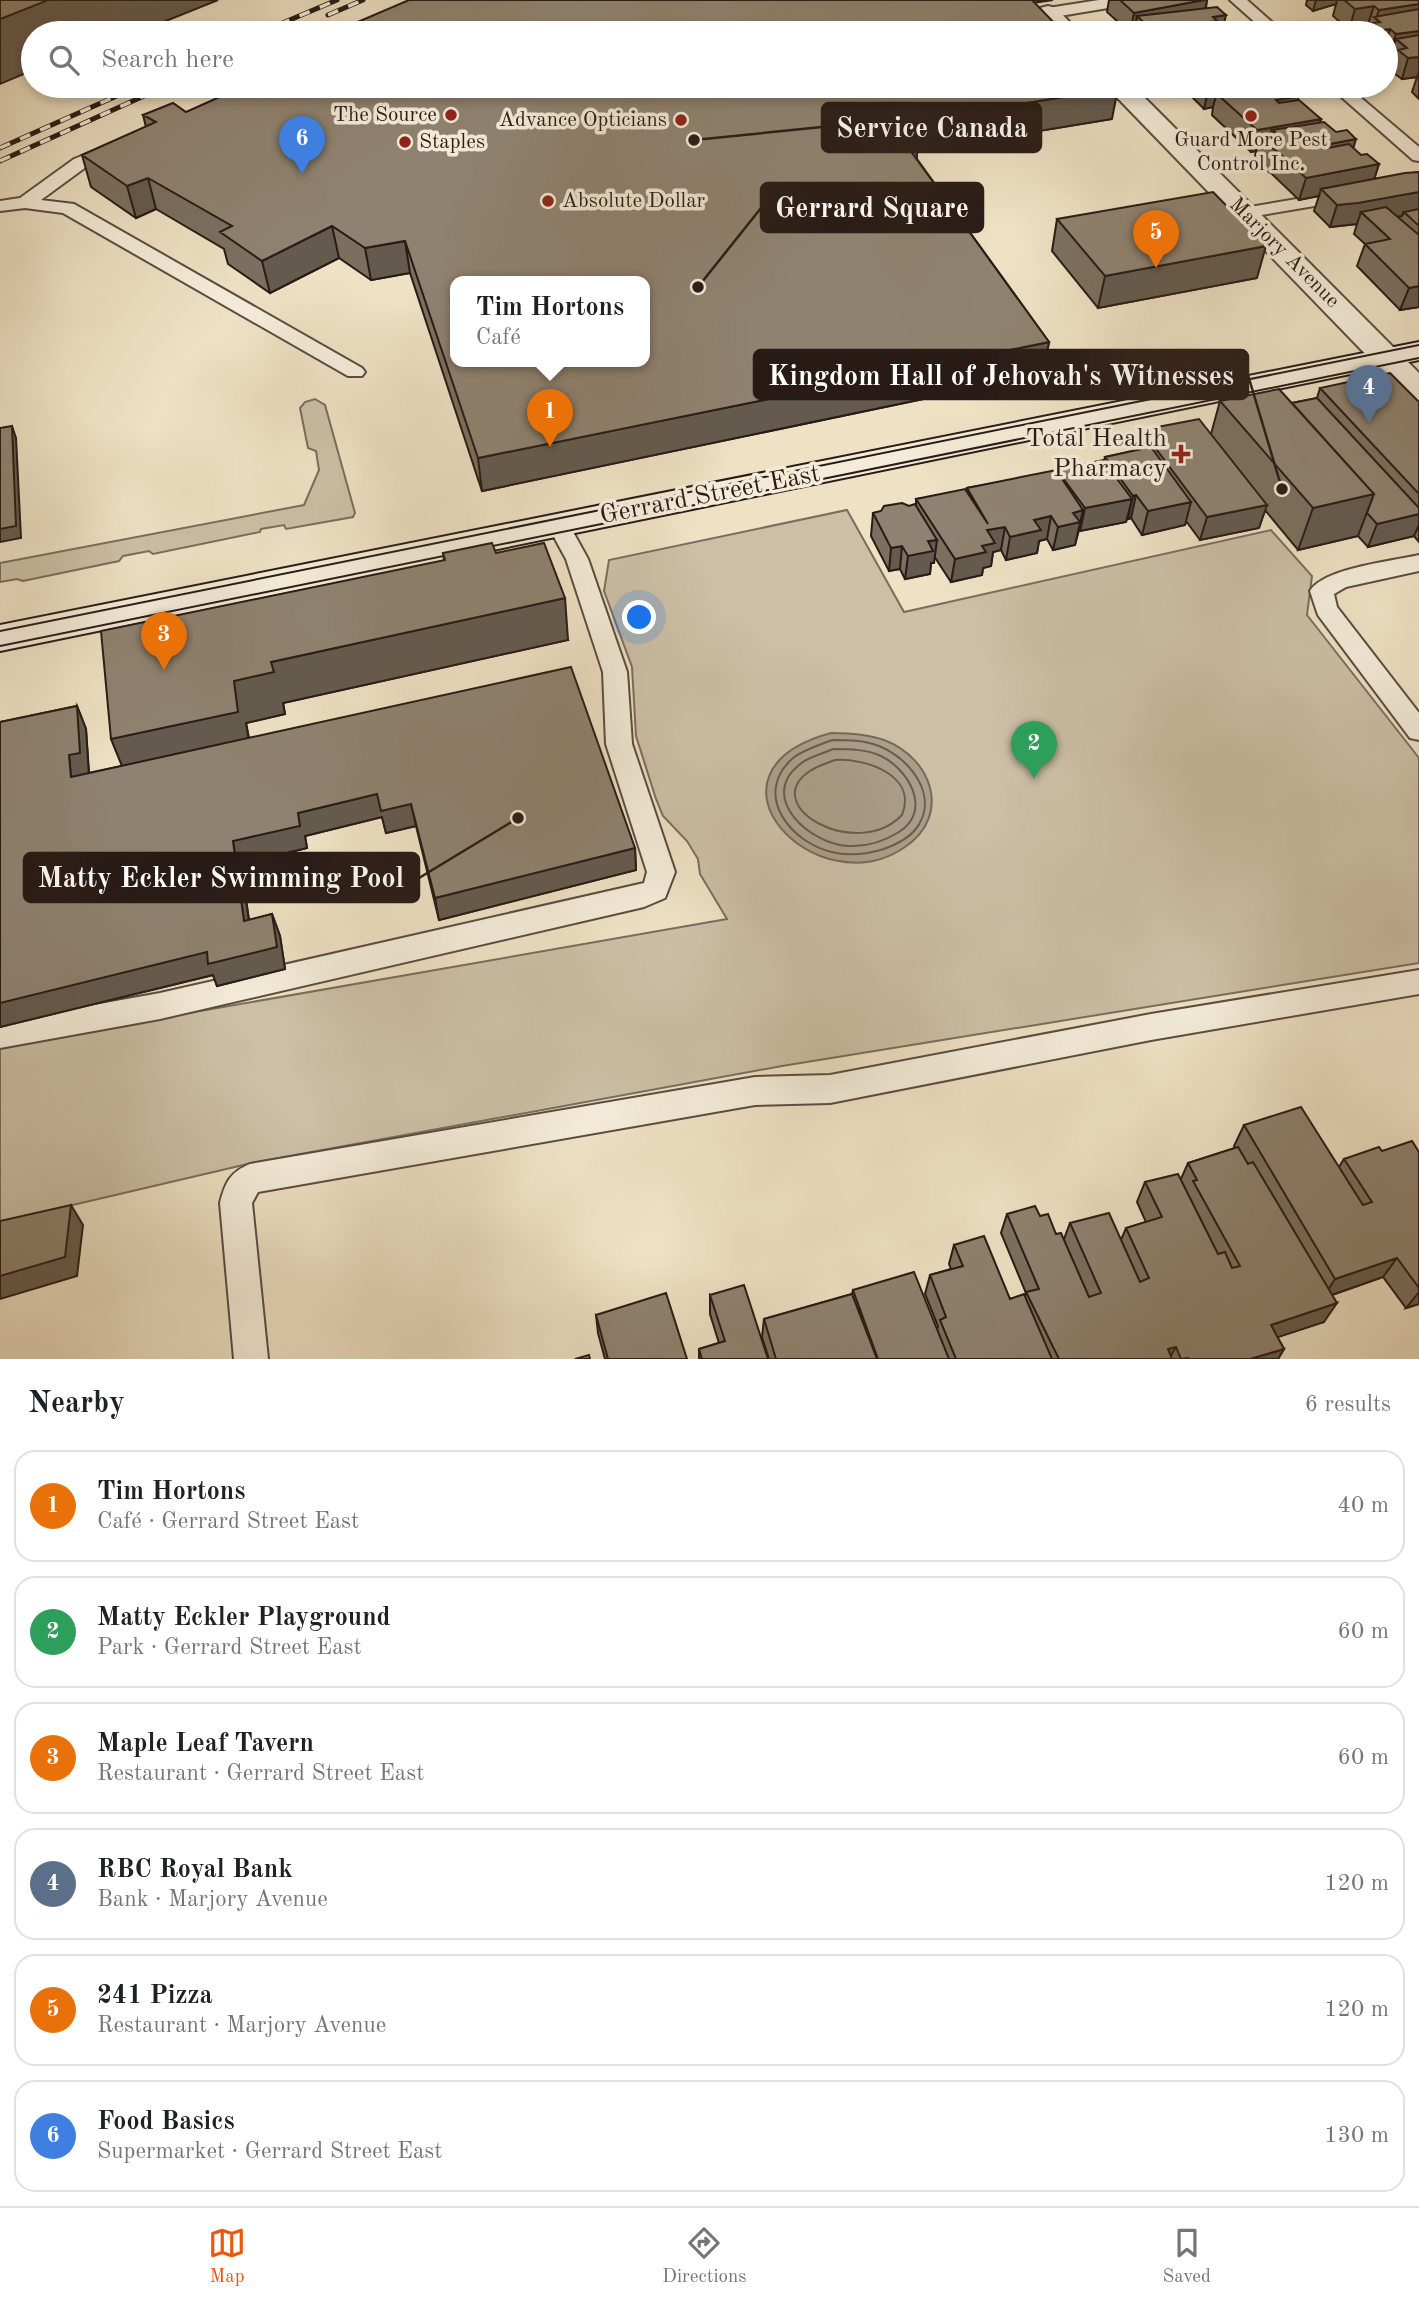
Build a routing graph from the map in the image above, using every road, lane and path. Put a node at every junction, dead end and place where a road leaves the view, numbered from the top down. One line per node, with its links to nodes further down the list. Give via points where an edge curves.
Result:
1 (1126, 0): 3 (lane)
2 (1238, 0): 5 (lane)
3 (1048, 13): 4 (main road)
4 (1056, 21)
5 (1262, 21)
6 (1131, 98): 13 (main road, Marjory Avenue)
7 (1351, 98): 9 (lane)
8 (131, 141): 11 (lane, via 80,163)
9 (1419, 156)
10 (1365, 193): 13 (lane)
11 (25, 203): 12 (lane); 15 (lane, via 68,208)
12 (0, 206)
13 (1244, 213): 14 (main road, Marjory Avenue)
14 (1403, 355): 16 (main road, Marjory Avenue); 17 (main road, Gerrard Street East)
15 (355, 372)
16 (1419, 391)
17 (559, 526): 19 (main road, Gerrard Street East); 22 (lane, via 577,559 615,672 619,744 661,872 655,890 160,1006)
18 (1419, 563): 20 (lane, via 1339,581 1322,591 1326,609)
19 (0, 638)
20 (1419, 731)
21 (1419, 982): 23 (lane, via 1151,1027 830,1089 755,1091 250,1179 239,1189 236,1203)
22 (0, 1035)
23 (251, 1359)

